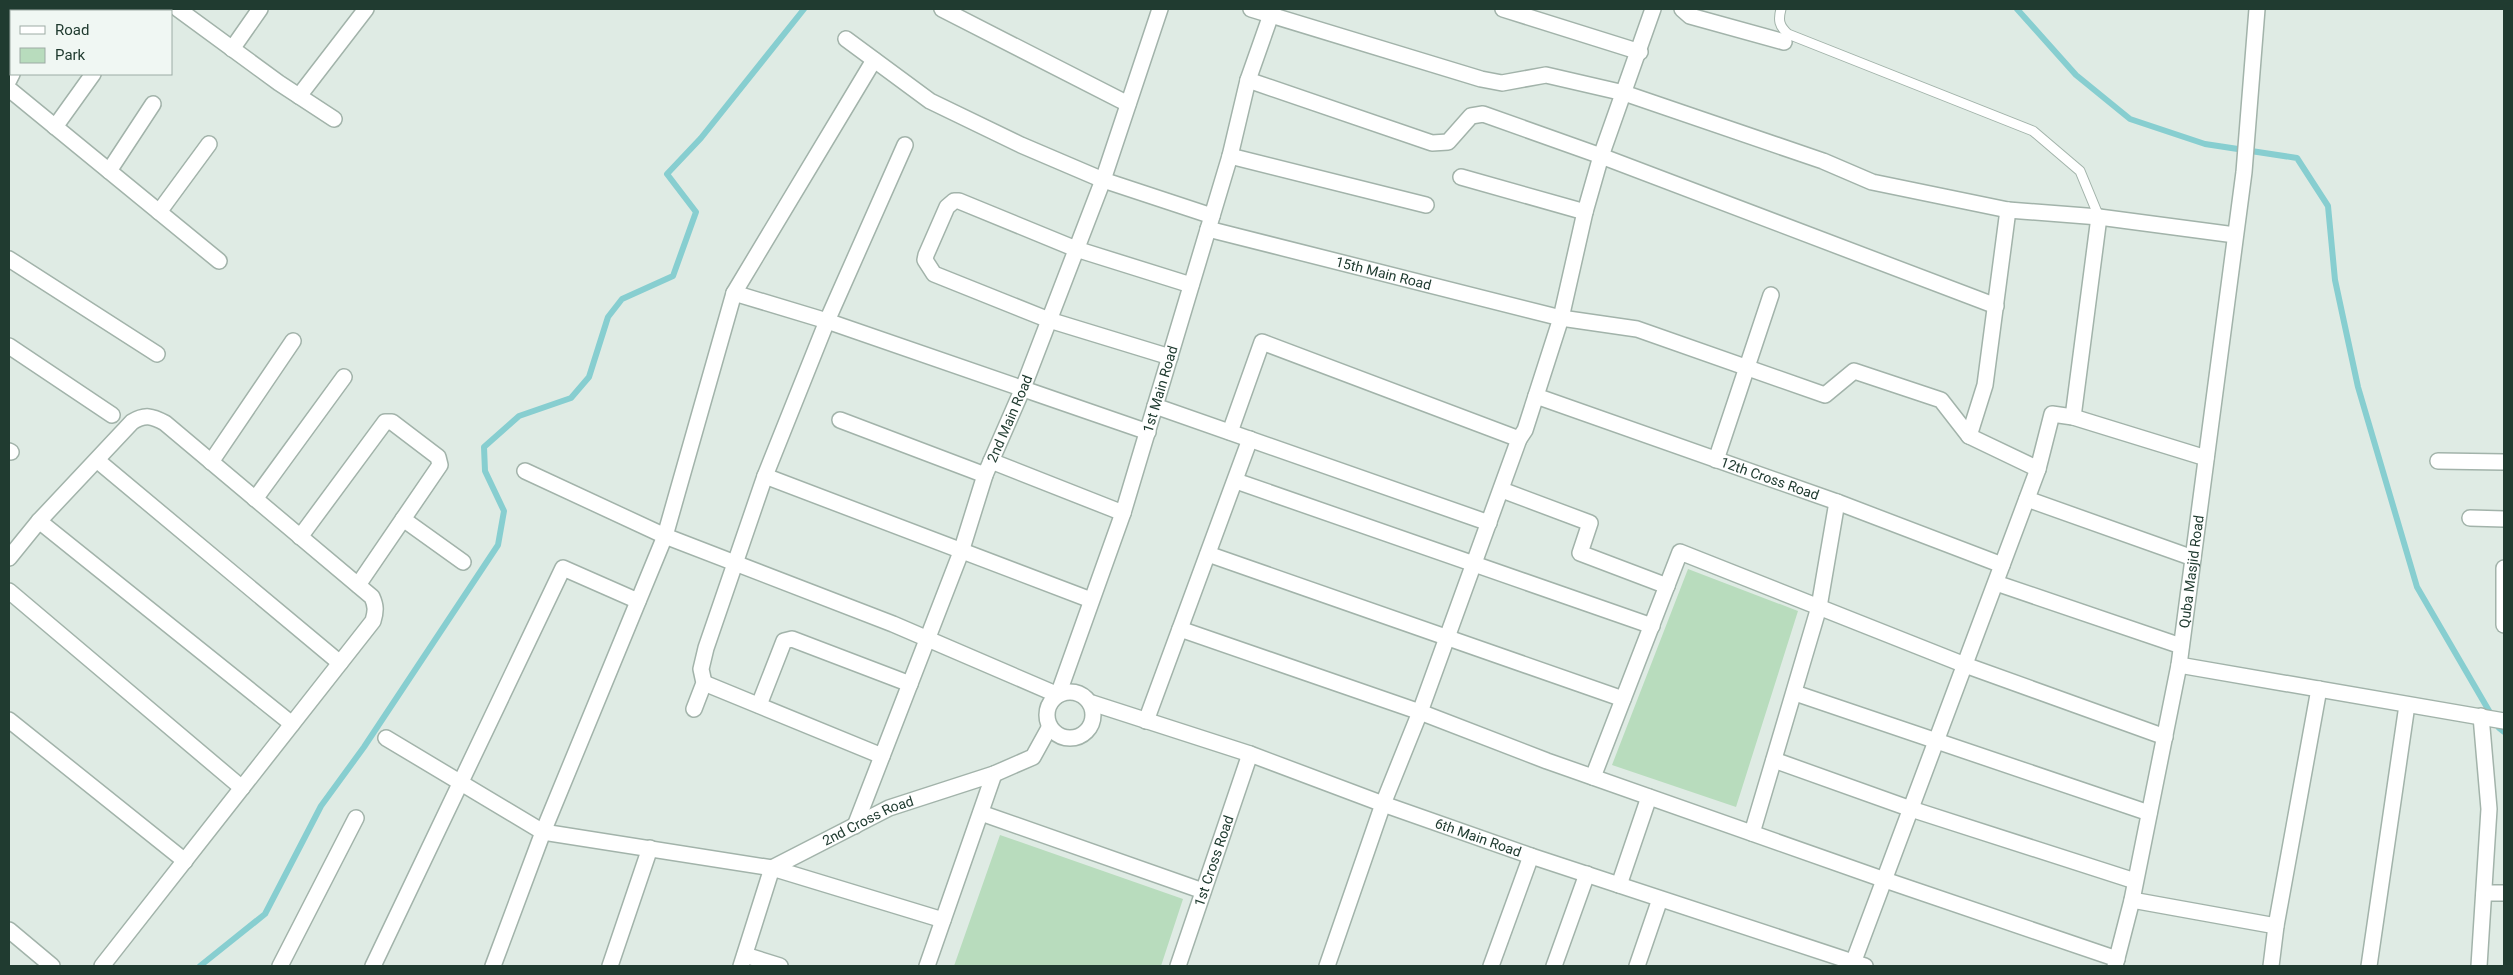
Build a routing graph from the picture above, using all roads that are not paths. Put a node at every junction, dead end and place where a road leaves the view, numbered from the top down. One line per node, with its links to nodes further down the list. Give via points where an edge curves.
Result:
1 (178, 9): 15 (street)
2 (260, 9): 15 (street)
3 (366, 9): 22 (street)
4 (942, 9): 24 (street)
5 (1160, 9): 24 (street, 2nd Main Road)
6 (1250, 9): 12 (street)
7 (1503, 9): 16 (street)
8 (1653, 9): 16 (street)
9 (1682, 9): 14 (street, via 1690,16)
10 (1781, 9): 38 (lane, via 1781,28 1788,34 2033,131 2080,171)
11 (2257, 9): 40 (street, Quba Masjid Road, via 2249,130)
12 (1272, 12): 19 (street, 1st Main Road); 21 (street, via 1481,79 1502,82 1546,75)
13 (846, 39): 17 (street, 15th Main Road)
14 (1784, 42)
15 (232, 48): 22 (street)
16 (1640, 52): 21 (street)
17 (874, 60): 33 (street, 15th Main Road, via 930,101); 45 (street)
18 (93, 75): 26 (street)
19 (1248, 80): 29 (street, 1st Main Road); 30 (street, via 1432,143 1448,142 1471,116 1483,114)
20 (9, 89): 26 (street)
21 (1624, 93): 30 (street); 35 (street, via 1823,161 1872,182)
22 (299, 96): 25 (street)
23 (153, 104): 31 (street)
24 (1128, 104): 33 (street, 2nd Main Road)
25 (334, 119)
26 (55, 127): 31 (street)
27 (209, 144): 36 (street)
28 (905, 145): 50 (street)
29 (1230, 156): 34 (street); 39 (street, 1st Main Road)
30 (1602, 156): 37 (street); 47 (street)
31 (109, 171): 36 (street)
32 (1461, 177): 37 (street)
33 (1103, 180): 39 (street, 15th Main Road); 41 (street, 2nd Main Road)
34 (1426, 205)
35 (2008, 210): 38 (street); 47 (street)
36 (159, 212): 43 (street)
37 (1585, 212): 48 (street)
38 (2100, 217): 40 (street); 61 (street)
39 (1210, 223): 44 (street, 1st Main Road); 48 (street, 15th Main Road)
40 (2236, 235): 68 (street, Quba Masjid Road)
41 (1076, 249): 44 (street); 49 (street, 2nd Main Road); 49 (street, via 954,201 947,207 926,255 934,274)
42 (9, 259): 53 (street)
43 (219, 261)
44 (1191, 285): 54 (street, 1st Main Road)
45 (734, 293): 50 (street); 89 (street)
46 (1771, 295): 55 (street)
47 (1996, 306): 65 (street, via 1985,385)
48 (1561, 318): 55 (street, 15th Main Road, via 1637,329); 58 (street)
49 (1049, 320): 54 (street); 57 (street, 2nd Main Road)
50 (827, 321): 57 (street); 77 (street)
51 (293, 341): 72 (street)
52 (9, 346): 60 (street)
53 (157, 354)
54 (1170, 357): 59 (street, 1st Main Road)
55 (1747, 368): 65 (street, 15th Main Road, via 1825,395 1854,371 1941,400); 70 (street)
56 (344, 377): 80 (street)
57 (1023, 388): 63 (street); 74 (street, 2nd Main Road)
58 (1536, 396): 67 (street); 70 (street, 12th Cross Road)
59 (1155, 406): 63 (street, 1st Main Road); 64 (street)
60 (112, 415)
61 (2073, 417): 68 (street); 75 (street, via 2052,414)
62 (840, 420): 74 (street)
63 (1148, 432): 83 (street, 1st Main Road)
64 (1230, 432): 66 (street); 67 (street, via 1262,342)
65 (1969, 436): 75 (street)
66 (1250, 439): 78 (street); 88 (street)
67 (1519, 440): 79 (street)
68 (2206, 458): 94 (street, Quba Masjid Road)
69 (98, 460): 72 (street, via 132,422 141,416 153,416); 87 (street); 113 (street)
70 (1716, 460): 82 (street, 12th Cross Road)
71 (2438, 461): 73 (street)
72 (211, 462): 80 (street)
73 (2504, 462)
74 (988, 468): 83 (street); 91 (street, 2nd Main Road)
75 (2038, 469): 81 (street)
76 (525, 471): 89 (street)
77 (765, 476): 91 (street); 96 (street)
78 (1236, 481): 92 (street); 97 (street)
79 (1502, 490): 88 (street); 102 (street, via 1590,523 1580,553)
80 (255, 498): 90 (street)
81 (2027, 499): 94 (street); 98 (street)
82 (1837, 502): 98 (street, 12th Cross Road); 106 (street)
83 (1123, 513): 104 (street, 1st Main Road)
84 (2470, 518): 86 (street)
85 (403, 519): 90 (street, via 440,465 438,457 392,422 385,422); 95 (street); 101 (street)
86 (2504, 519)
87 (39, 522): 93 (street); 130 (street)
88 (1489, 523): 97 (street)
89 (665, 536): 96 (street); 105 (street)
90 (300, 537): 101 (street)
91 (961, 552): 104 (street); 111 (street, 2nd Main Road)
92 (1208, 554): 109 (street); 110 (street)
93 (9, 558)
94 (2193, 558): 112 (street, Quba Masjid Road)
95 (463, 562)
96 (735, 564): 111 (street); 116 (street, via 703,658 700,670)
97 (1474, 564): 108 (street); 110 (street)
98 (2002, 565): 100 (street)
99 (2504, 568): 107 (street)
100 (1996, 583): 112 (street); 114 (street)
101 (358, 585): 113 (street, via 372,597 376,611 373,621)
102 (1667, 586): 106 (street, via 1680,552); 108 (street)
103 (9, 592): 141 (street)
104 (1091, 600): 120 (street, 1st Main Road)
105 (638, 601): 140 (street, via 563,568); 149 (street)
106 (1819, 607): 114 (street); 119 (street)
107 (2504, 625)
108 (1652, 626): 121 (street)
109 (1180, 629): 126 (street); 129 (street)
110 (1447, 638): 121 (street); 126 (street)
111 (928, 639): 117 (street, 2nd Main Road); 120 (street)
112 (2182, 646): 115 (street, Quba Masjid Road)
113 (340, 663): 130 (street)
114 (1965, 665): 132 (street); 134 (street)
115 (2179, 665): 118 (street); 132 (street, Quba Masjid Road)
116 (704, 683): 123 (street); 125 (street)
117 (910, 684): 123 (street, via 792,639 784,641); 136 (street, 2nd Main Road)
118 (2319, 690): 124 (street); 165 (street)
119 (1795, 693): 134 (street); 137 (street)
120 (1058, 695): 122 (street, via 1076,692); 131 (street, via 1047,710)
121 (1624, 699): 139 (street)
122 (1092, 703): 129 (street, 6th Main Road); 131 (street, via 1094,721 1082,736 1064,739)
123 (759, 705): 136 (street)
124 (2407, 705): 127 (street); 184 (street)
125 (694, 709)
126 (1420, 712): 139 (street); 143 (street)
127 (2492, 718): 160 (street)
128 (9, 720): 153 (street)
129 (1146, 720): 135 (street, 6th Main Road)
130 (292, 724): 141 (street)
131 (1049, 728): 138 (street, 2nd Cross Road, via 1033,757)
132 (2165, 736): 146 (street, Quba Masjid Road)
133 (386, 738): 140 (street)
134 (1937, 740): 144 (street); 146 (street)
135 (1250, 754): 143 (street, 6th Main Road); 159 (street, 1st Cross Road)
136 (882, 756): 148 (street, 2nd Main Road)
137 (1774, 760): 144 (street); 150 (street)
138 (994, 774): 145 (street); 148 (street, 2nd Cross Road, via 889,808)
139 (1593, 777): 142 (street)
140 (461, 782): 149 (street); 173 (street)
141 (242, 788): 153 (street)
142 (1649, 797): 150 (street); 158 (street)
143 (1383, 804): 152 (street, 6th Main Road); 179 (street)
144 (1911, 809): 156 (street); 157 (street)
145 (981, 813): 159 (street); 164 (street)
146 (2149, 813): 157 (street, Quba Masjid Road)
147 (356, 818): 172 (street)
148 (855, 826): 154 (street, 2nd Cross Road)
149 (543, 832): 151 (street); 174 (street)
150 (1752, 833): 156 (street)
151 (650, 848): 154 (street); 175 (street)
152 (1531, 856): 155 (street, 6th Main Road); 180 (street)
153 (185, 861): 171 (street)
154 (772, 868): 164 (street); 167 (street)
155 (1587, 874): 158 (street, 6th Main Road); 181 (street)
156 (1884, 880): 168 (street); 169 (street)
157 (2136, 881): 163 (street, Quba Masjid Road)
158 (1619, 885): 162 (street, 6th Main Road)
159 (1204, 891): 178 (street, 1st Cross Road)
160 (2484, 893): 161 (street); 185 (street)
161 (2504, 893)
162 (1660, 899): 169 (street, 6th Main Road); 182 (street)
163 (2132, 900): 165 (street); 168 (street, Quba Masjid Road)
164 (942, 920): 177 (street)
165 (2276, 926): 183 (street)
166 (9, 930): 170 (street)
167 (743, 961): 176 (street)
168 (2116, 963)
169 (1859, 964)
170 (52, 966)
171 (102, 966)
172 (280, 966)
173 (373, 966)
174 (493, 966)
175 (610, 966)
176 (780, 966)
177 (927, 966)
178 (1178, 966)
179 (1327, 966)
180 (1492, 966)
181 (1554, 966)
182 (1638, 966)
183 (2271, 966)
184 (2369, 966)
185 (2479, 966)

